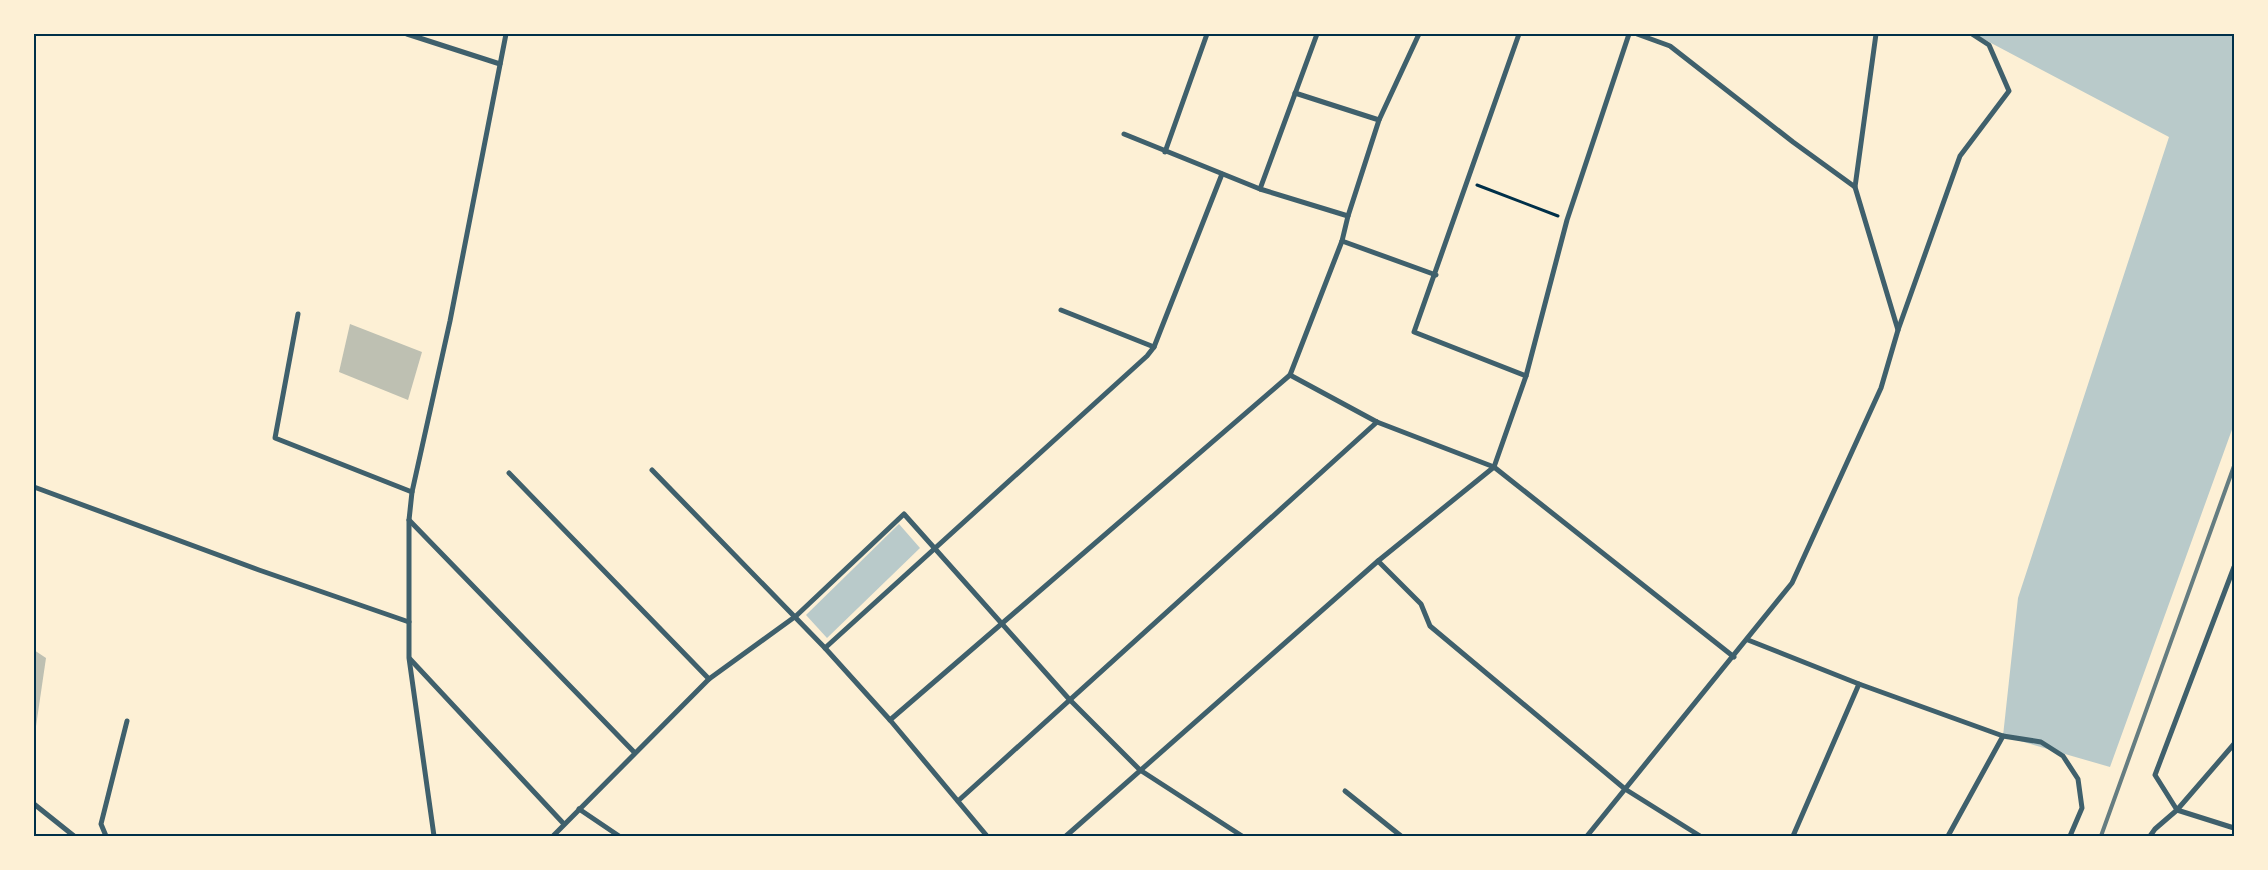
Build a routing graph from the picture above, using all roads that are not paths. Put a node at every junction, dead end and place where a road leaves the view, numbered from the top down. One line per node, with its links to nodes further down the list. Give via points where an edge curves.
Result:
1 (407, 34): 11 (street)
2 (506, 34): 11 (street)
3 (1207, 34): 15 (street)
4 (1317, 34): 12 (street)
5 (1419, 34): 13 (street)
6 (1519, 34): 21 (street)
7 (1630, 34): 27 (street, via 1567,220)
8 (1637, 34): 17 (street, via 1670,46)
9 (1876, 34): 17 (street)
10 (1972, 34): 24 (street, via 1989,45 2009,91 1960,156)
11 (500, 64): 33 (street, via 450,321)
12 (1295, 93): 13 (street); 18 (street)
13 (1379, 120): 19 (street)
14 (1124, 134): 15 (street)
15 (1164, 152): 16 (street)
16 (1222, 174): 18 (street); 25 (street)
17 (1855, 187): 24 (street)
18 (1260, 189): 19 (street)
19 (1348, 216): 20 (street)
20 (1342, 241): 21 (street); 26 (street)
21 (1436, 275): 27 (street, via 1414,332)
22 (1061, 310): 25 (street)
23 (298, 314): 33 (street, via 275,438)
24 (1898, 330): 41 (street, via 1881,388 1792,583)
25 (1154, 347): 35 (street)
26 (1290, 375): 28 (street); 40 (street)
27 (1526, 376): 29 (street)
28 (1376, 422): 29 (street); 47 (street)
29 (1494, 467): 36 (street); 43 (street)
30 (652, 470): 38 (street)
31 (508, 473): 45 (street)
32 (34, 487): 39 (street)
33 (412, 492): 34 (street)
34 (409, 520): 39 (street); 52 (street)
35 (934, 550): 38 (street, via 904,514); 40 (street); 42 (street)
36 (1378, 561): 53 (street); 54 (street, via 1421,604 1430,626)
37 (2234, 567): 59 (street, via 2155,776)
38 (796, 616): 42 (street); 45 (street)
39 (409, 622): 44 (street)
40 (1004, 624): 47 (street); 48 (street)
41 (1748, 640): 43 (street); 46 (street)
42 (825, 648): 48 (street)
43 (1734, 657): 54 (street)
44 (409, 658): 60 (street); 64 (street)
45 (708, 679): 52 (street)
46 (1858, 684): 50 (street); 73 (street)
47 (1069, 699): 53 (street); 56 (street)
48 (890, 720): 56 (street)
49 (127, 721): 63 (street, via 102,824)
50 (2003, 736): 74 (street); 75 (street, via 2041,742 2063,756 2078,779 2082,808)
51 (2234, 744): 59 (street)
52 (634, 752): 58 (street)
53 (1140, 770): 68 (street); 69 (street)
54 (1625, 789): 71 (street); 72 (street)
55 (1345, 791): 70 (street)
56 (958, 801): 67 (street)
57 (34, 804): 62 (street)
58 (579, 809): 60 (street); 66 (street)
59 (2177, 810): 61 (street); 76 (street)
60 (563, 823): 65 (street)
61 (2234, 828)
62 (74, 836)
63 (106, 836)
64 (434, 836)
65 (552, 836)
66 (619, 836)
67 (987, 836)
68 (1066, 836)
69 (1242, 836)
70 (1401, 836)
71 (1587, 836)
72 (1700, 836)
73 (1793, 836)
74 (1948, 836)
75 (2070, 836)
76 (2150, 836)

